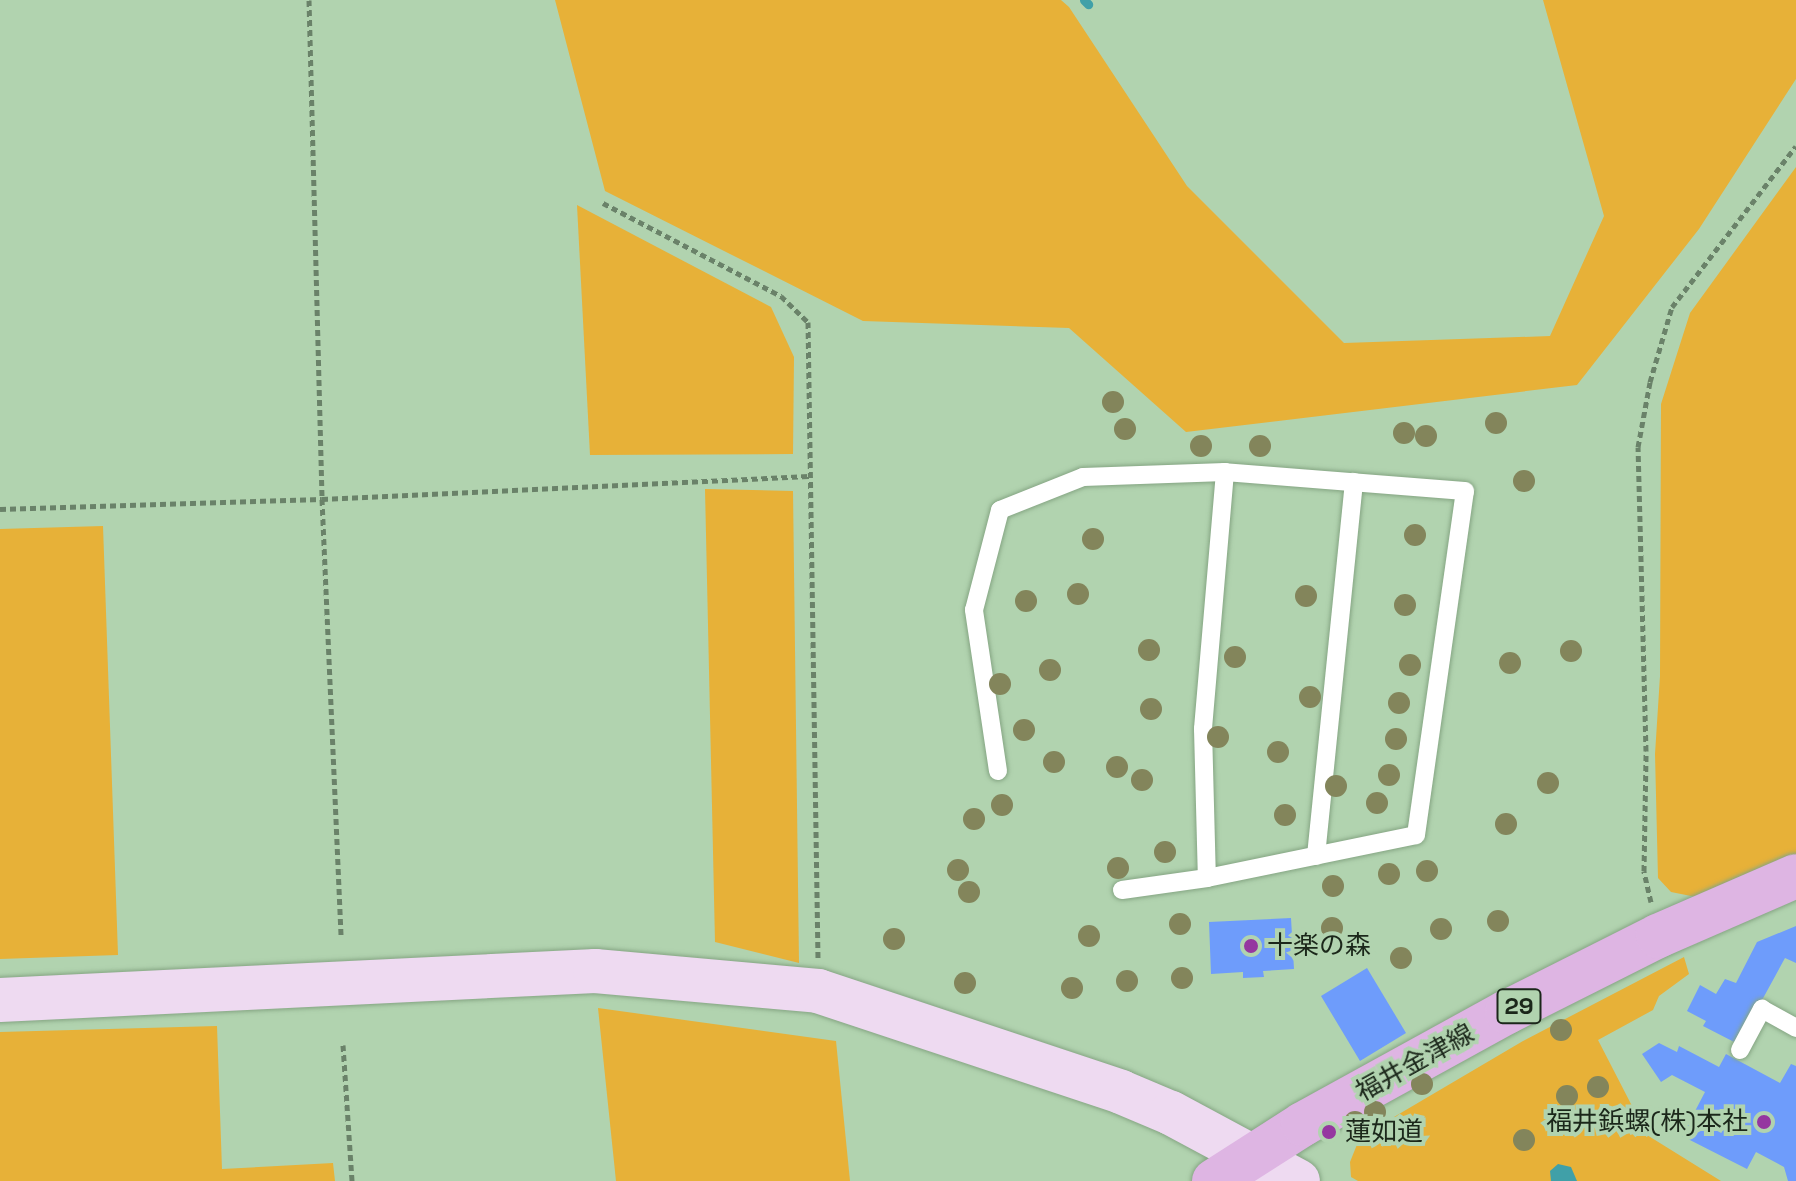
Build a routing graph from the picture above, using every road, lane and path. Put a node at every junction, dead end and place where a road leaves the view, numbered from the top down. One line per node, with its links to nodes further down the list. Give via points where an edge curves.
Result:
1 (309, 0): 7 (path)
2 (1796, 146): 15 (path, via 1672,307 1638,447 1644,871)
3 (603, 203): 5 (path, via 781,296 808,322)
4 (1225, 472): 6 (lane); 9 (lane, via 1083,477 1000,510 974,610); 12 (lane, via 1203,729)
5 (808, 476): 7 (path); 16 (path)
6 (1354, 482): 10 (lane); 10 (lane, via 1465,491 1416,835)
7 (322, 499): 8 (path); 14 (path)
8 (0, 509)
9 (998, 771)
10 (1316, 856): 12 (lane)
11 (1796, 876): 15 (main road, 福井金津線 / 29)
12 (1207, 878): 13 (lane)
13 (1122, 890)
14 (341, 935)
15 (1658, 936): 21 (main road, 福井金津線 / 29, via 1433,1051)
16 (818, 991): 17 (street, via 595,971); 21 (street, via 1121,1092)
17 (0, 1000)
18 (1796, 1028): 20 (lane, via 1762,1009)
19 (343, 1045): 22 (path)
20 (1740, 1050)
21 (1251, 1154): 23 (main road, 福井金津線 / 29); 24 (street)
22 (352, 1181)
23 (1214, 1181)
24 (1298, 1181)

